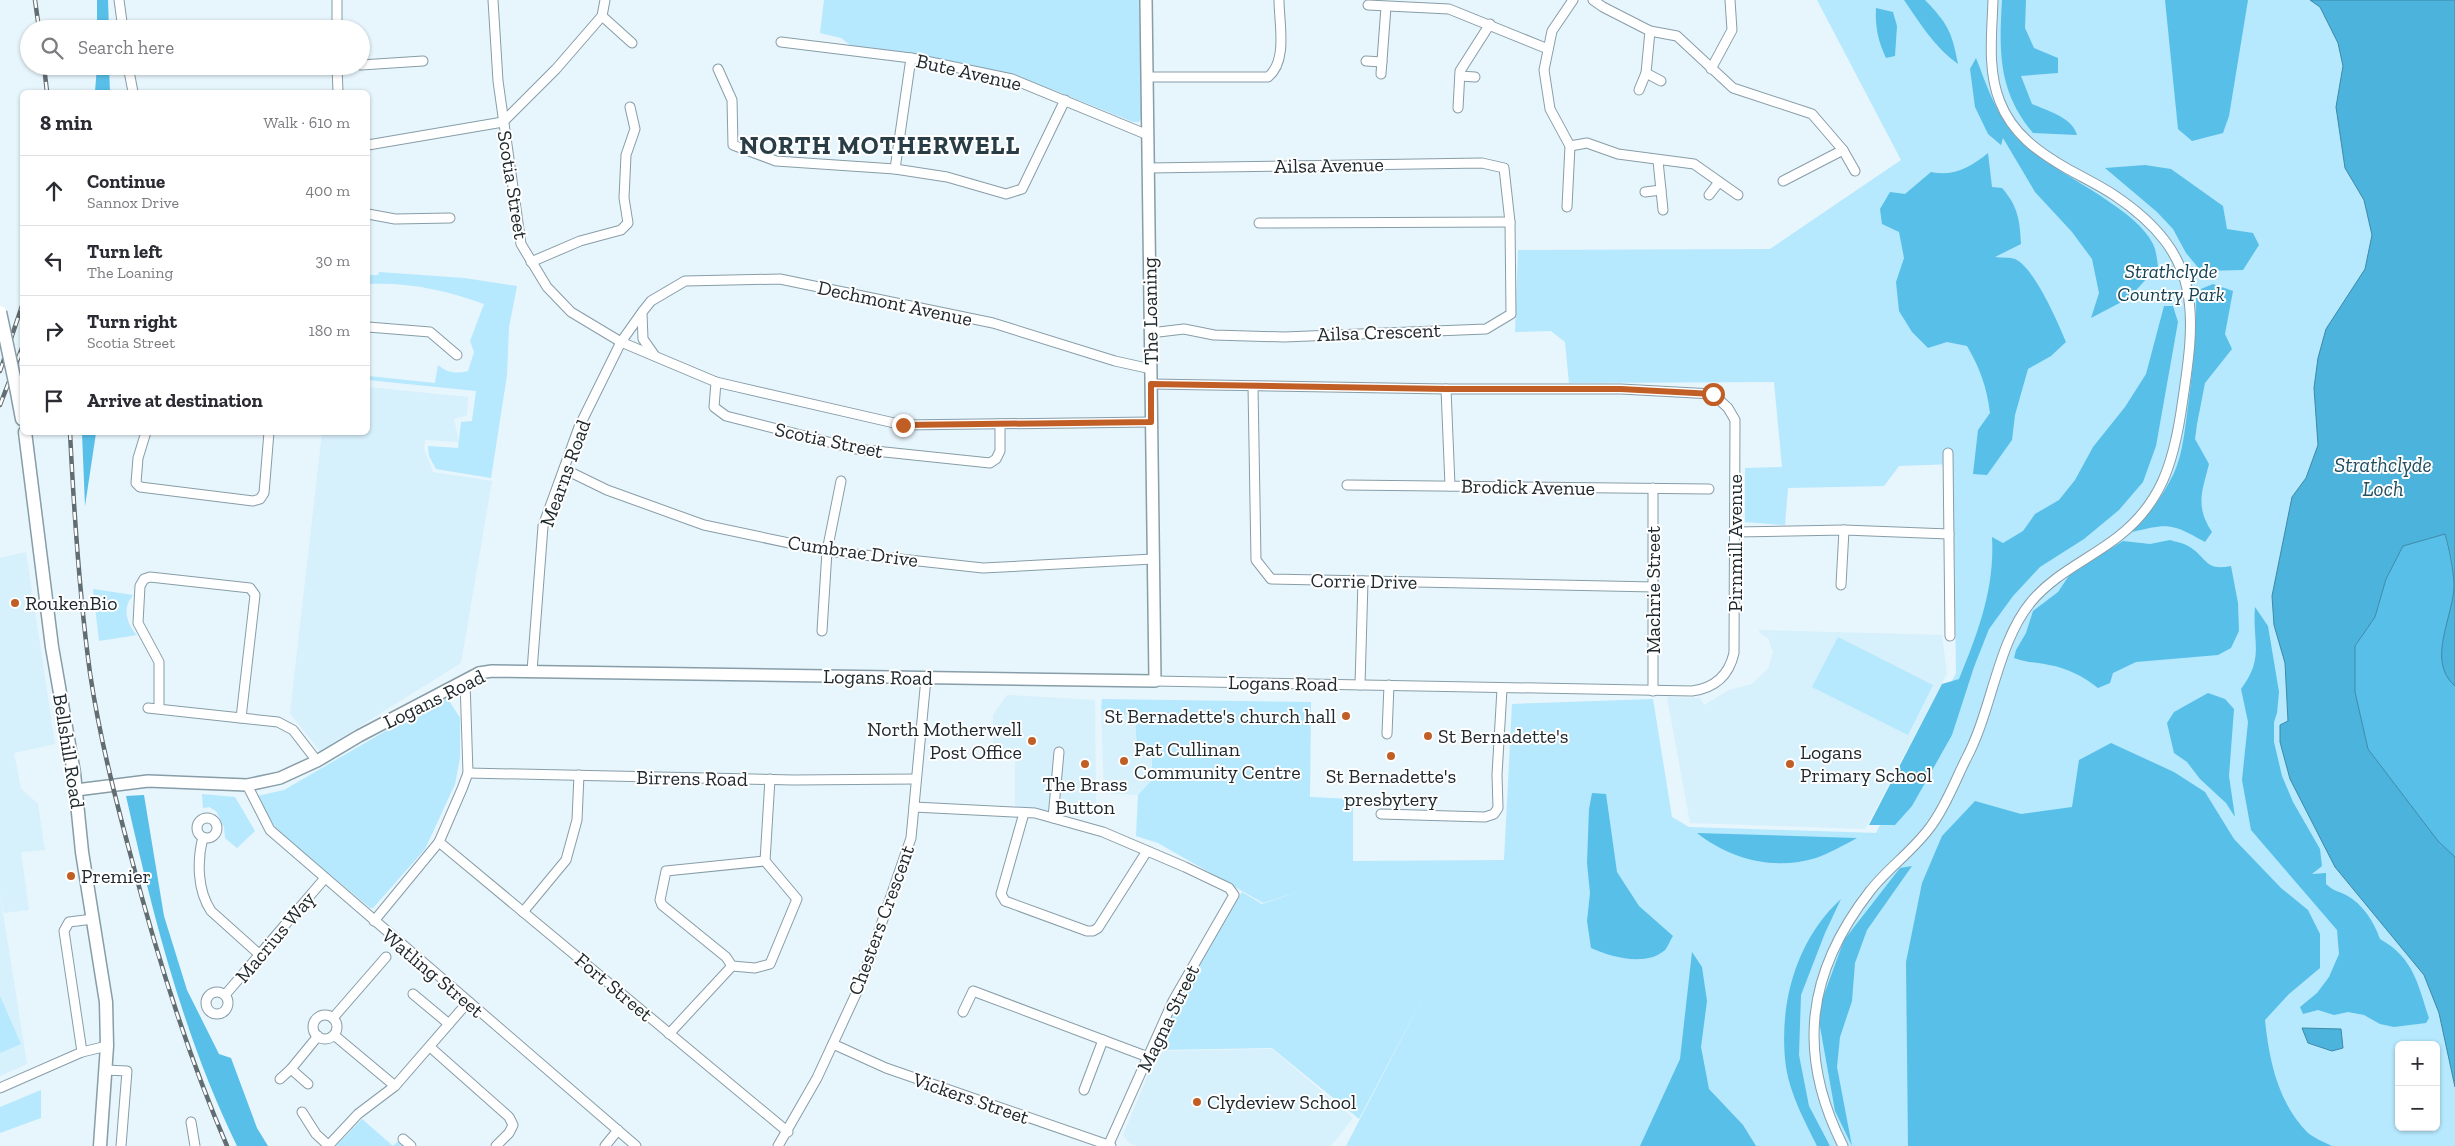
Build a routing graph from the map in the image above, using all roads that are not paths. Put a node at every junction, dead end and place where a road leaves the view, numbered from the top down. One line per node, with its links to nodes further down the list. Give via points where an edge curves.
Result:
1 (119, 0): 14 (street)
2 (337, 0): 15 (street)
3 (494, 0): 42 (street, Scotia Street)
4 (605, 0): 13 (street)
5 (1146, 0): 33 (street, The Loaning)
6 (1279, 0): 33 (street, via 1280,59 1276,70 1268,77)
7 (1573, 0): 20 (street, via 1552,30)
8 (1593, 0): 17 (street)
9 (1730, 0): 27 (street, via 1732,30)
10 (1994, 0): 173 (street, via 1991,56 1999,100 2012,124 2029,144 2110,192 2150,223 2173,251 2186,280 2191,314 2181,410 2172,459 2147,510 2118,536 2066,570 2031,602 2011,635 1977,739 1931,826 1872,889 1844,928 1829,961 1814,1010 1813,1040 1821,1091)
11 (1368, 5): 12 (street)
12 (1386, 7): 16 (street, via 1450,9); 24 (street)
13 (602, 16): 18 (street); 42 (street, via 556,69)
14 (121, 20)
15 (337, 20)
16 (1490, 24): 20 (street); 32 (street)
17 (1650, 31): 27 (street, via 1677,36); 28 (street)
18 (632, 42)
19 (781, 42): 21 (street, Bute Avenue)
20 (1548, 49): 45 (street, via 1544,70 1550,109)
21 (911, 58): 39 (street, Bute Avenue, via 1012,79); 49 (street)
22 (1366, 60): 24 (street)
23 (423, 61): 25 (street)
24 (1382, 62): 29 (street)
25 (370, 64)
26 (718, 68): 49 (street, via 732,100 733,145 776,161)
27 (1711, 70): 46 (street, via 1733,88 1812,114)
28 (1646, 73): 35 (street); 38 (street)
29 (1382, 74)
30 (129, 75): 36 (street)
31 (337, 75): 37 (street)
32 (1460, 76): 34 (street); 41 (street)
33 (1147, 77): 43 (street, The Loaning)
34 (1475, 77)
35 (1661, 81)
36 (132, 90)
37 (338, 90)
38 (1639, 90)
39 (1065, 100): 43 (street, Bute Avenue); 49 (street, via 1022,189 1015,192 1006,194 947,178)
40 (630, 107): 64 (street, via 635,129 626,155 624,198 628,224 622,230 580,242)
41 (1458, 108)
42 (503, 122): 44 (street); 64 (street, Scotia Street, via 517,228)
43 (1148, 135): 48 (street, The Loaning)
44 (370, 145)
45 (1570, 146): 47 (street, via 1588,143 1618,154); 58 (street)
46 (1843, 150): 50 (street); 52 (street)
47 (1658, 161): 53 (street, via 1694,164); 54 (street)
48 (1148, 168): 51 (street, Ailsa Avenue, via 1482,163 1504,168); 68 (street, The Loaning)
49 (894, 169)
50 (1854, 171)
51 (1506, 173): 62 (street, Ailsa Crescent)
52 (1783, 181)
53 (1719, 182): 56 (street); 57 (street)
54 (1661, 190): 55 (street); 59 (street)
55 (1645, 192)
56 (1709, 195)
57 (1738, 195)
58 (1567, 207)
59 (1663, 210)
60 (370, 214): 61 (street, via 395,219)
61 (450, 218)
62 (1510, 222): 63 (street); 68 (street, Ailsa Crescent, via 1511,314 1486,329 1284,337 1214,335 1184,329)
63 (1259, 223)
64 (531, 262): 69 (street, Scotia Street, via 546,287 571,312)
65 (643, 311): 69 (street, Dechmont Avenue); 71 (street, via 643,338); 72 (street, Dechmont Avenue, via 651,301 686,282 780,279 993,323)
66 (0, 312): 77 (main road, bridge)
67 (370, 327): 70 (street, via 430,332)
68 (1150, 333): 72 (street, The Loaning)
69 (620, 342): 71 (street, Scotia Street); 84 (street, Mearns Road, via 579,427)
70 (457, 354)
71 (659, 360): 73 (street, Scotia Street)
72 (1151, 369): 74 (street, The Loaning)
73 (716, 382): 79 (street, Scotia Street, via 903,425); 79 (street, Scotia Street, via 714,407 726,416 856,449 990,462 1000,452)
74 (1151, 384): 75 (street); 78 (street, The Loaning)
75 (1253, 386): 76 (street); 95 (street, Corrie Drive, via 1256,560 1271,579)
76 (1446, 389): 87 (street); 91 (street, Pirnmill Avenue, via 1621,389 1713,394 1728,408 1734,420)
77 (20, 408)
78 (1151, 422): 79 (street, Scotia Street); 94 (street, The Loaning)
79 (1000, 424)
80 (25, 435): 120 (main road, Bellshill Road, via 52,647)
81 (145, 435): 82 (street, via 138,458 136,483 140,487 253,501 264,493)
82 (269, 435)
83 (1948, 453): 92 (street)
84 (564, 469): 93 (street, Cumbrae Drive, via 607,490 704,525); 100 (street, Mearns Road, via 543,526)
85 (841, 481): 93 (street)
86 (1347, 485): 87 (street, Brodick Avenue)
87 (1450, 486): 88 (street, Brodick Avenue)
88 (1652, 488): 89 (street, Brodick Avenue); 97 (street, Machrie Street)
89 (1710, 489)
90 (1844, 530): 91 (street); 92 (street); 96 (street)
91 (1736, 532): 106 (street, Pirnmill Avenue, via 1734,653 1723,677)
92 (1949, 534): 98 (street, via 1950,632)
93 (827, 551): 94 (street, Cumbrae Drive, via 983,568); 99 (street)
94 (1154, 559): 103 (street, The Loaning)
95 (1362, 581): 97 (street, Corrie Drive); 104 (street)
96 (1841, 585)
97 (1654, 587): 108 (street, Machrie Street)
98 (1960, 627)
99 (822, 631)
100 (532, 672): 101 (street, Logans Road); 102 (street, Logans Road, via 492,671)
101 (926, 678): 103 (street, Logans Road); 118 (street, Chesters Crescent)
102 (465, 681): 114 (street, Logans Road); 115 (street)
103 (1155, 681): 104 (street, Logans Road)
104 (1360, 685): 105 (street, Logans Road)
105 (1389, 685): 107 (street, Logans Road); 112 (street)
106 (1706, 688): 108 (street, Logans Road)
107 (1502, 689): 108 (street, Logans Road); 123 (street, via 1498,808 1494,814 1485,818)
108 (1653, 691)
109 (148, 708): 110 (street)
110 (159, 708): 111 (street); 111 (street, via 159,662 138,623 140,586 150,576 250,588 255,595)
111 (241, 718): 114 (street, via 278,722 286,726 293,730)
112 (1386, 734)
113 (1059, 752): 124 (street)
114 (317, 761): 119 (street, Logans Road, via 280,778)
115 (468, 772): 116 (street, Birrens Road); 126 (street)
116 (579, 775): 117 (street, Birrens Road); 130 (street, via 577,820 566,860)
117 (770, 779): 118 (street, Birrens Road); 128 (street)
118 (916, 779): 121 (street, Chesters Crescent)
119 (247, 786): 120 (street, Logans Road, via 148,782); 129 (street, Watling Street, via 270,830)
120 (76, 790): 131 (main road, Bellshill Road)
121 (914, 807): 122 (street); 146 (street, Chesters Crescent, via 911,838 871,956)
122 (1024, 813): 124 (street); 127 (street, via 1001,894 1005,901 1087,930 1098,928)
123 (1382, 814)
124 (1054, 818): 127 (street, via 1102,832)
125 (203, 837): 133 (street, via 200,875 206,904)
126 (439, 842): 130 (street, Fort Street); 132 (street)
127 (1147, 851): 150 (street, Magna Street, via 1229,888 1234,895 1173,1001)
128 (765, 861): 135 (street, via 798,899 770,964 755,968); 135 (street, via 666,871 660,900 662,905 726,957)
129 (325, 878): 132 (street, Watling Street); 133 (street, Macrius Way)
130 (523, 912): 142 (street, Fort Street)
131 (93, 919): 147 (main road, Bellshill Road, via 106,1002); 149 (street, via 69,922 64,931)
132 (374, 922): 138 (street, Watling Street)
133 (260, 955): 137 (street, Macrius Way)
134 (386, 957): 140 (street)
135 (732, 966): 142 (street)
136 (413, 994): 141 (street)
137 (225, 995)
138 (468, 1002): 141 (street); 160 (street, Watling Street)
139 (963, 1012): 145 (street, via 972,991)
140 (333, 1018): 143 (street, via 337,1028); 144 (street, via 326,1015 316,1019 314,1026)
141 (449, 1024): 148 (street)
142 (669, 1034): 161 (street, Fort Street)
143 (334, 1035): 144 (street); 155 (street)
144 (318, 1036): 152 (street)
145 (1103, 1040): 150 (street); 157 (street)
146 (833, 1044): 161 (street, Chesters Crescent); 172 (street, Vickers Street, via 894,1071)
147 (107, 1046): 149 (street); 151 (main road, Bellshill Road)
148 (430, 1047): 155 (street); 168 (street, via 509,1117 513,1125)
149 (82, 1052): 156 (street)
150 (1148, 1057): 172 (street, Magna Street)
151 (106, 1070): 164 (main road, Bellshill Road); 165 (street, via 127,1071)
152 (291, 1070): 153 (street); 154 (street)
153 (280, 1079)
154 (308, 1084)
155 (395, 1086): 163 (street, via 358,1114)
156 (0, 1088)
157 (1084, 1090)
158 (302, 1112): 163 (street, via 316,1134)
159 (191, 1122): 166 (street)
160 (618, 1130): 169 (street); 170 (street, Watling Street)
161 (788, 1132): 171 (street, Chesters Crescent)
162 (403, 1139): 167 (street)
163 (328, 1145)
164 (100, 1146)
165 (121, 1146)
166 (195, 1146)
167 (411, 1146)
168 (496, 1146)
169 (605, 1146)
170 (636, 1146)
171 (778, 1146)
172 (1109, 1146)
173 (1843, 1146)

